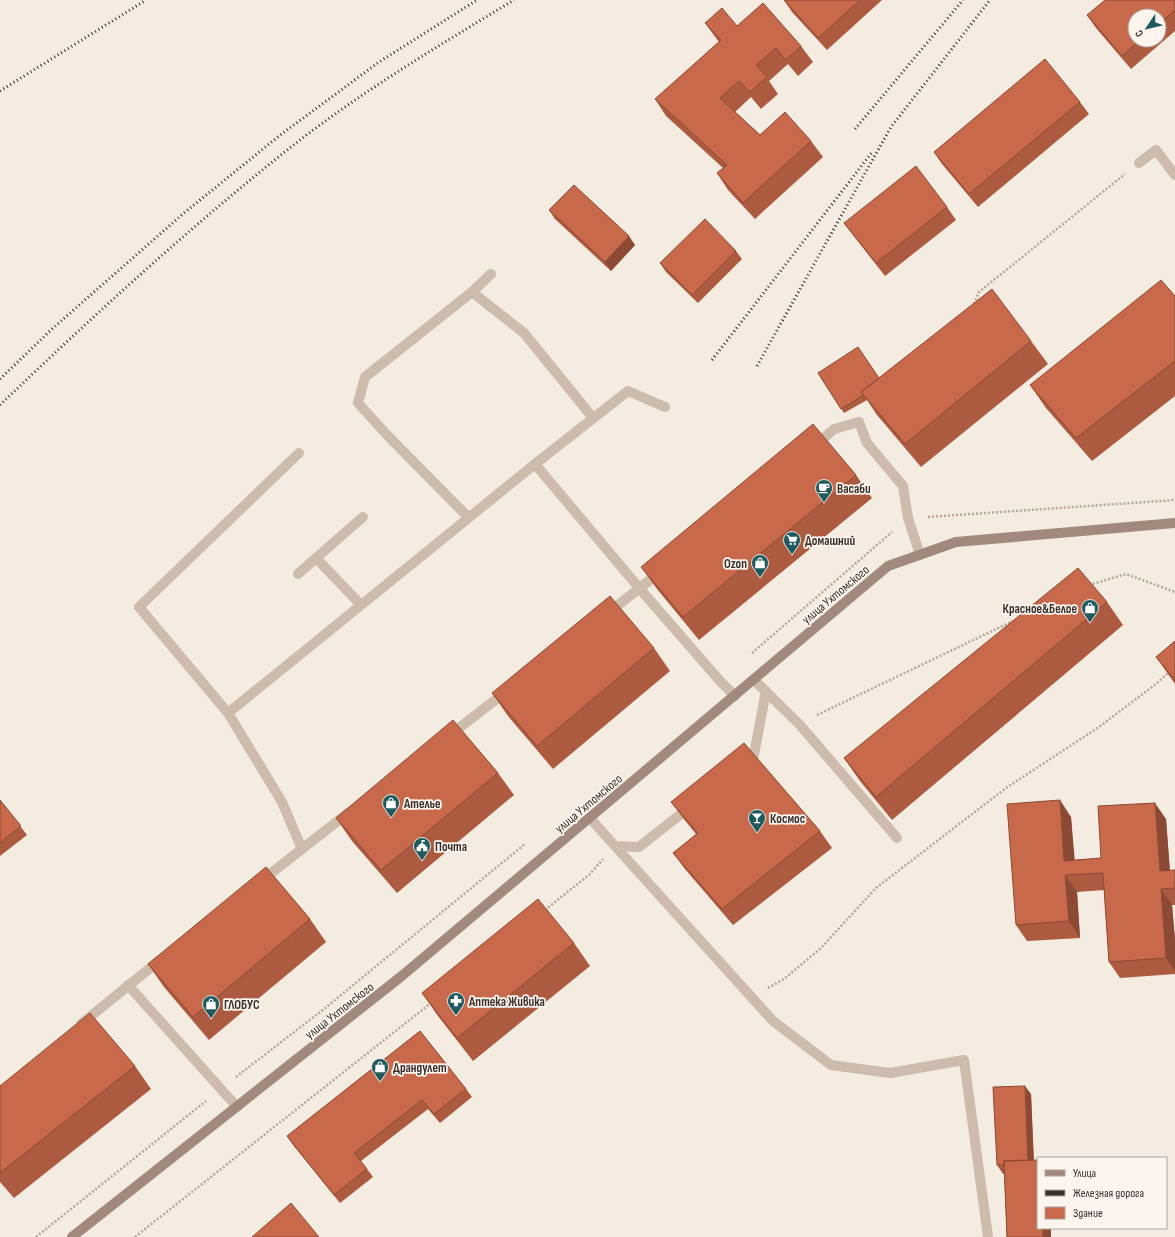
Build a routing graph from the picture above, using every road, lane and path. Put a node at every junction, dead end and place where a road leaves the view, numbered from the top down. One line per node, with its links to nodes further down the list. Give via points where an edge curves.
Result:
1 (1139, 163): 2 (lane, via 1156,150); 5 (path, via 979,292)
2 (1175, 175)
3 (491, 274): 4 (lane)
4 (472, 292): 7 (lane, via 524,333); 12 (lane, via 365,377 358,403)
5 (972, 310)
6 (665, 407): 7 (lane, via 628,391)
7 (593, 418): 10 (lane)
8 (299, 453): 29 (lane, via 139,607)
9 (804, 454): 14 (lane, via 834,429 858,422 867,443 903,486 908,518)
10 (535, 464): 12 (lane); 19 (lane)
11 (363, 517): 15 (lane)
12 (468, 517): 21 (lane)
13 (1175, 523): 14 (main road, улица Ухтомского, via 956,542)
14 (920, 555): 25 (main road, улица Ухтомского, via 888,566)
15 (316, 558): 17 (lane); 21 (lane)
16 (670, 564): 19 (lane)
17 (298, 574)
18 (1089, 586): 20 (path, via 1126,574)
19 (640, 589): 22 (lane); 28 (lane)
20 (1175, 592)
21 (361, 605): 29 (lane)
22 (602, 618)
23 (1018, 619): 30 (path)
24 (1170, 671): 43 (path, via 1099,727 1006,788 876,888 821,948 784,979)
25 (754, 680): 27 (lane); 28 (main road, улица Ухтомского)
26 (515, 685): 31 (lane)
27 (766, 691): 32 (lane, via 754,755); 36 (lane, via 800,725)
28 (735, 696): 35 (main road, улица Ухтомского)
29 (228, 712): 38 (lane, via 282,802)
30 (821, 712)
31 (440, 743)
32 (736, 770)
33 (700, 799): 37 (lane, via 639,847)
34 (358, 806): 38 (lane)
35 (590, 818): 37 (lane); 46 (main road, улица Ухтомского, via 403,976)
36 (897, 838)
37 (615, 846): 40 (path, via 590,874); 49 (lane, via 773,1020 831,1065 890,1074 964,1060)
38 (302, 849): 39 (lane)
39 (252, 888)
40 (542, 913)
41 (165, 956): 42 (lane)
42 (128, 985): 45 (lane); 46 (lane)
43 (767, 988)
44 (434, 1001): 48 (path)
45 (73, 1031)
46 (237, 1107): 47 (main road, улица Ухтомского)
47 (72, 1237)
48 (135, 1237)
49 (988, 1237)

